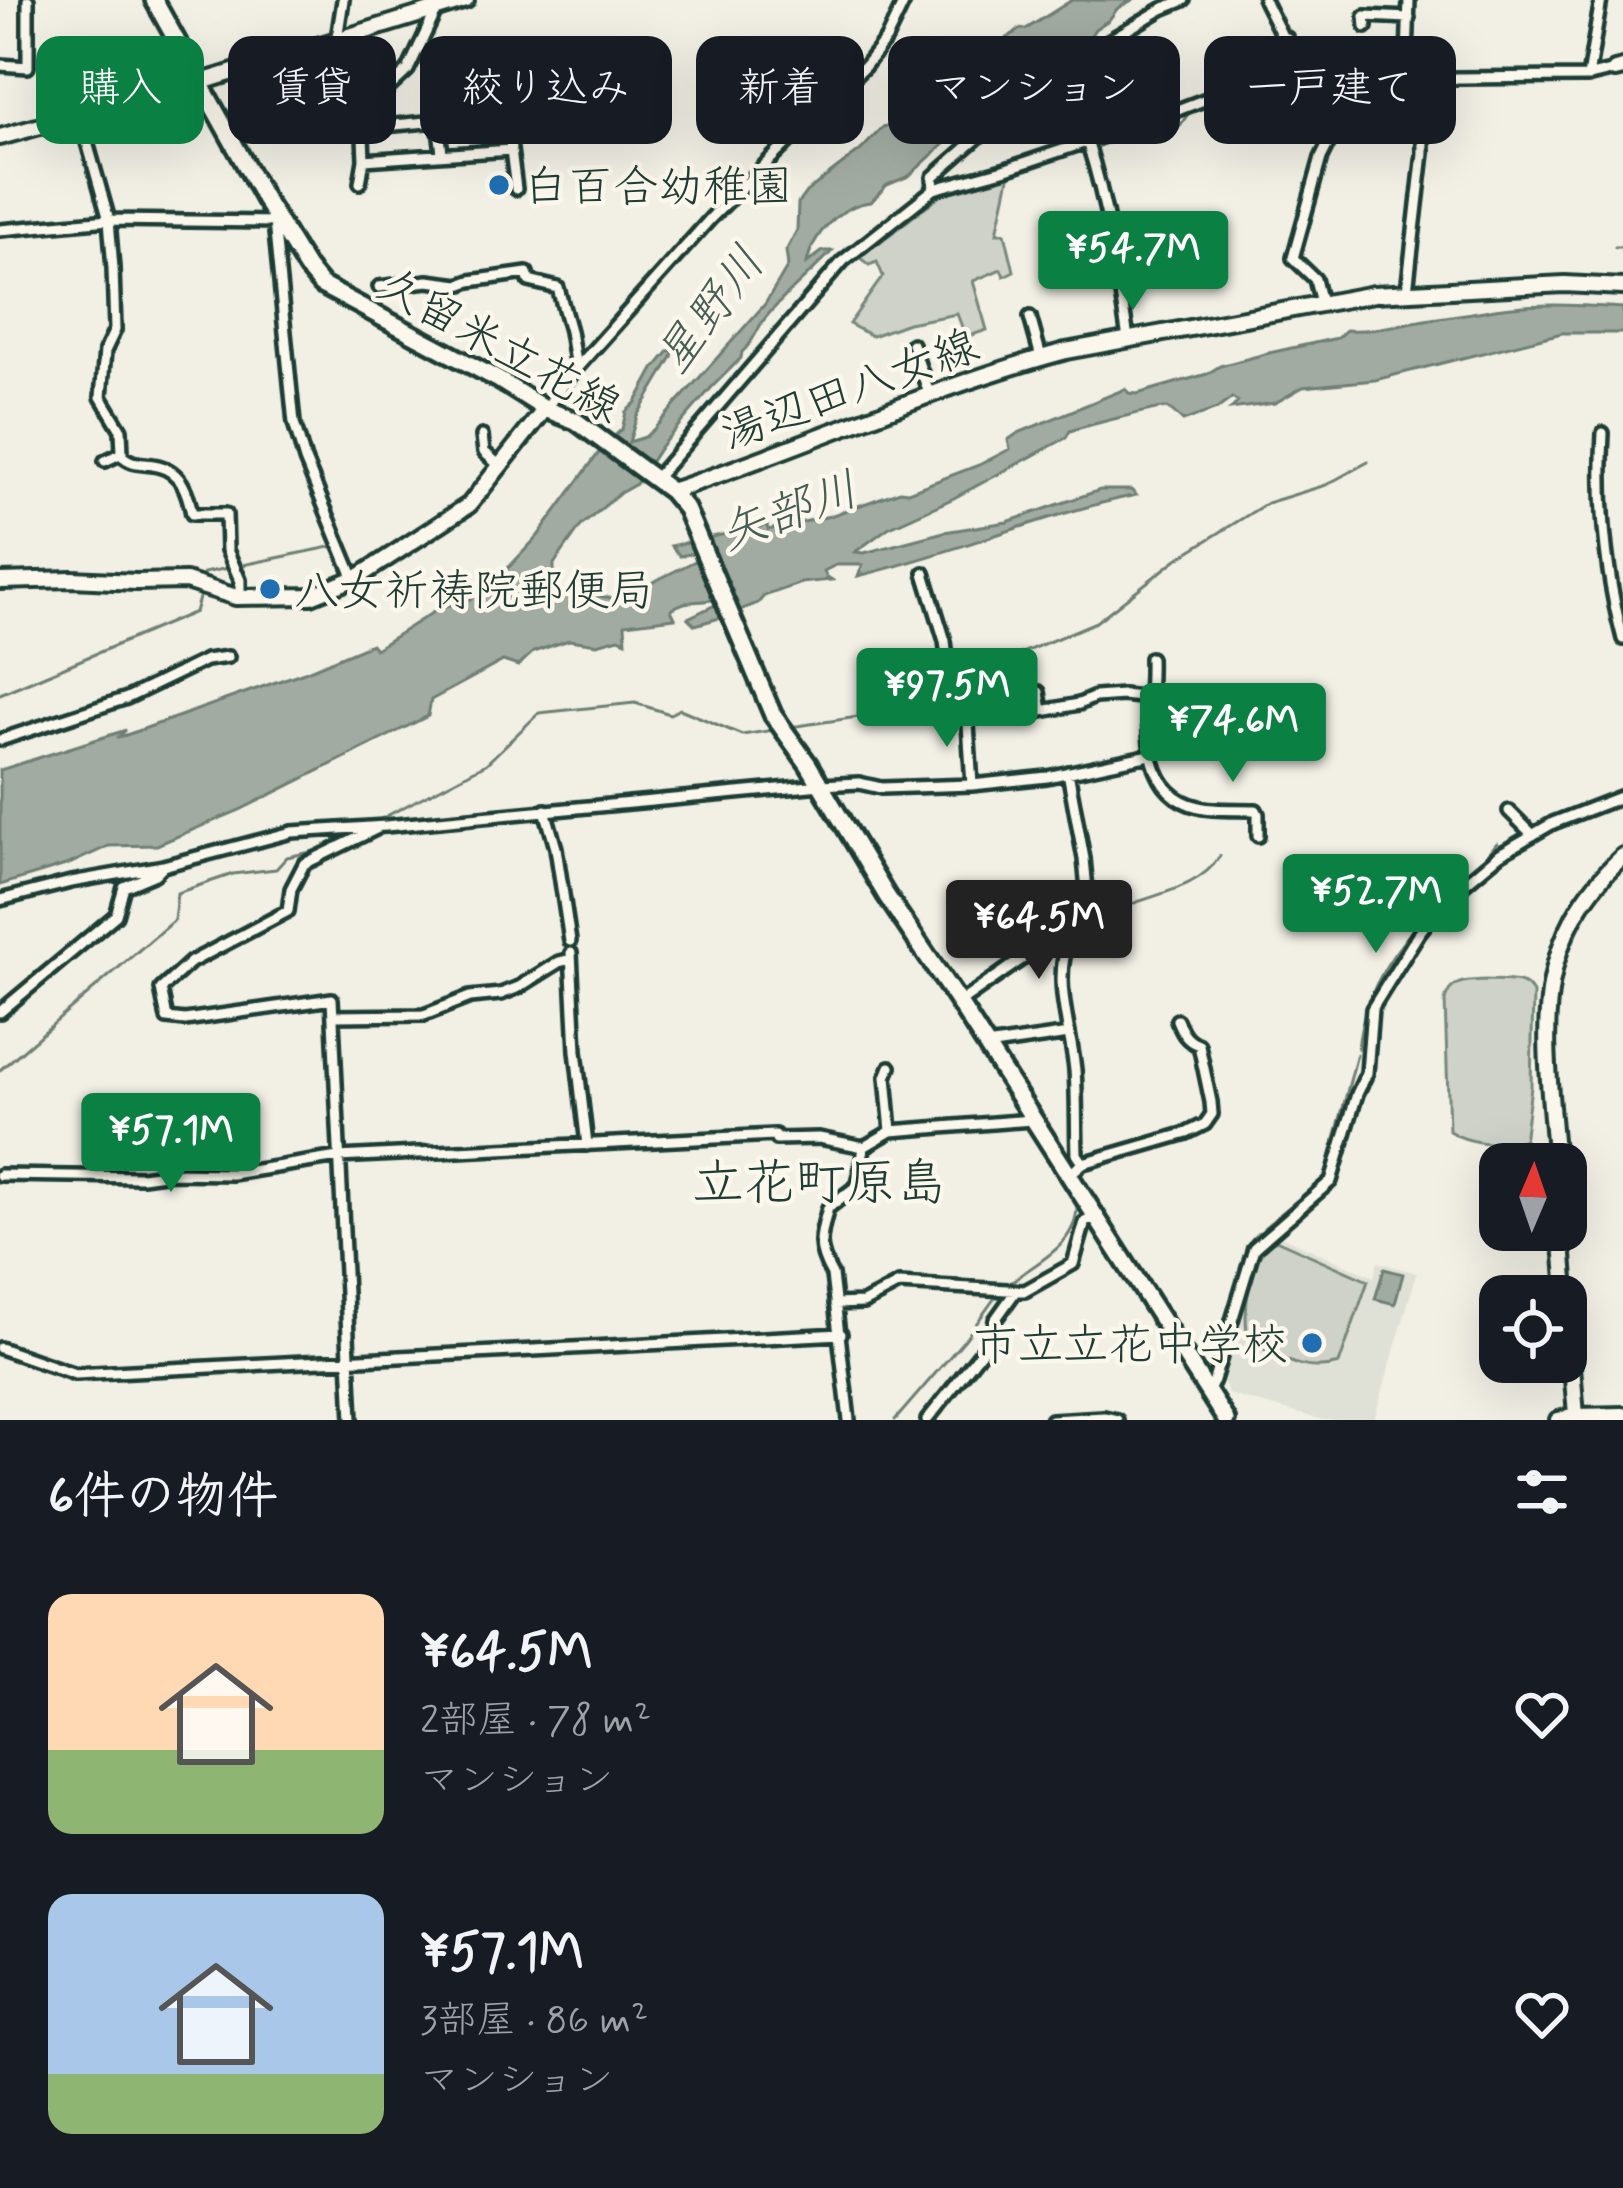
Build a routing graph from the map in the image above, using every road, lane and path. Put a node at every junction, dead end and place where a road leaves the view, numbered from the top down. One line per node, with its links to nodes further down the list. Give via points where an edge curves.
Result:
1 (28, 0): 18 (street, via 28,67)
2 (154, 0): 13 (main road, 久留米立花線)
3 (344, 0): 14 (street)
4 (466, 0): 10 (street)
5 (905, 0): 51 (street, via 866,66 711,218)
6 (1184, 0): 39 (street, via 1016,104 934,177)
7 (1264, 0): 16 (street)
8 (1409, 0): 11 (street)
9 (1601, 0): 20 (street)
10 (437, 9): 15 (street); 22 (street)
11 (1409, 18): 12 (street, via 1365,16); 17 (street)
12 (1366, 27)
13 (173, 36)
14 (338, 36)
15 (347, 36)
16 (1282, 36)
17 (1408, 36)
18 (0, 65)
19 (1619, 69): 20 (street)
20 (1588, 77): 21 (street)
21 (1456, 78)
22 (396, 81)
23 (204, 93): 41 (main road, 久留米立花線)
24 (36, 127): 25 (street)
25 (0, 137)
26 (88, 144): 40 (street)
27 (364, 144): 36 (street)
28 (442, 144): 35 (street)
29 (511, 144): 34 (street)
30 (1078, 144): 39 (street)
31 (1088, 144): 48 (street)
32 (1328, 144): 46 (street, via 1293,258 1315,279)
33 (1423, 144): 45 (street)
34 (512, 150): 35 (street); 38 (street)
35 (442, 153): 36 (street)
36 (364, 160): 37 (street)
37 (360, 183)
38 (516, 189)
39 (934, 189): 59 (street, via 842,261)
40 (109, 220): 41 (street); 42 (street); 56 (street, via 115,330 100,397 121,430)
41 (276, 222): 53 (main road, 久留米立花線, via 321,285); 62 (street, via 294,423)
42 (0, 230)
43 (1623, 286): 45 (street, 湯辺田八女線)
44 (380, 287): 51 (street, via 527,273 529,281 558,288)
45 (1402, 296): 46 (street, 湯辺田八女線)
46 (1321, 303): 48 (street, 湯辺田八女線)
47 (1030, 317): 50 (street)
48 (1128, 339): 50 (street, 湯辺田八女線)
49 (912, 344): 52 (street)
50 (1041, 357): 52 (street, 湯辺田八女線)
51 (576, 369): 53 (street)
52 (931, 396): 60 (street, 湯辺田八女線)
53 (544, 409): 58 (street); 59 (main road, 久留米立花線, via 576,421)
54 (1604, 434): 65 (street, via 1604,532)
55 (482, 436): 58 (street, via 484,452)
56 (120, 454): 57 (street); 64 (street, via 131,465 162,466 184,483 192,514 226,514)
57 (105, 461)
58 (500, 466): 62 (street, via 469,505)
59 (653, 478): 60 (main road, 久留米立花線)
60 (671, 491): 73 (main road, 久留米立花線, via 697,531 773,715)
61 (924, 573): 69 (street)
62 (354, 579): 64 (street, via 311,596)
63 (0, 581): 64 (street, via 186,581)
64 (240, 597)
65 (1623, 639)
66 (228, 658): 70 (street)
67 (1150, 658): 68 (street)
68 (1149, 698): 69 (street, via 1095,697 1042,710 1039,692); 71 (street)
69 (963, 708): 74 (street)
70 (0, 740)
71 (1150, 755): 72 (street); 80 (street, via 1173,796 1202,808 1256,810)
72 (1068, 772): 74 (street); 84 (street, via 1090,920)
73 (821, 784): 74 (street); 76 (street); 86 (main road, 久留米立花線)
74 (971, 785)
75 (1623, 796): 79 (street)
76 (545, 810): 78 (street); 85 (street)
77 (1509, 811): 79 (street)
78 (378, 826): 82 (street, via 292,832); 87 (street, via 304,865 288,911 191,962 161,989 167,1018 332,999)
79 (1533, 835): 109 (street, via 1445,900 1384,988 1372,1009 1367,1073 1331,1181 1254,1248)
80 (1258, 836)
81 (1623, 856): 95 (street, via 1577,912 1550,982)
82 (163, 866): 83 (street); 88 (street, via 124,887 116,915)
83 (0, 900)
84 (1069, 941): 86 (street, via 1022,959); 90 (street, via 1061,970)
85 (570, 951): 87 (street, via 519,987 424,1015); 96 (street)
86 (959, 1003): 91 (main road, 久留米立花線)
87 (333, 1010): 98 (street)
88 (0, 1012)
89 (1177, 1020): 99 (street, via 1199,1045 1212,1114 1187,1133)
90 (1069, 1034): 91 (street); 99 (street)
91 (986, 1046): 93 (main road, 久留米立花線)
92 (890, 1067): 94 (street)
93 (1032, 1120): 94 (street); 101 (main road, 久留米立花線)
94 (891, 1131): 97 (street)
95 (1554, 1143)
96 (587, 1145): 97 (street, via 775,1136); 98 (street)
97 (864, 1147): 105 (street, via 858,1185 828,1208 821,1235)
98 (338, 1156): 100 (street, via 232,1174); 108 (street)
99 (1083, 1163): 101 (street)
100 (0, 1174)
101 (1069, 1175): 102 (main road, 久留米立花線)
102 (1096, 1216): 104 (street, via 1085,1222 1073,1264); 109 (main road, 久留米立花線)
103 (1563, 1251): 111 (street)
104 (1015, 1292): 105 (street, via 898,1284 863,1303); 114 (street, via 992,1338)
105 (835, 1304): 106 (street)
106 (841, 1334): 108 (street); 113 (street)
107 (0, 1348): 108 (street, via 75,1374)
108 (350, 1358): 112 (street)
109 (1208, 1393): 117 (main road, 久留米立花線)
110 (1623, 1415): 111 (street)
111 (1576, 1416): 118 (street)
112 (352, 1420)
113 (849, 1420)
114 (927, 1420)
115 (1051, 1420): 116 (street)
116 (1117, 1420)
117 (1226, 1420)
118 (1558, 1420)

